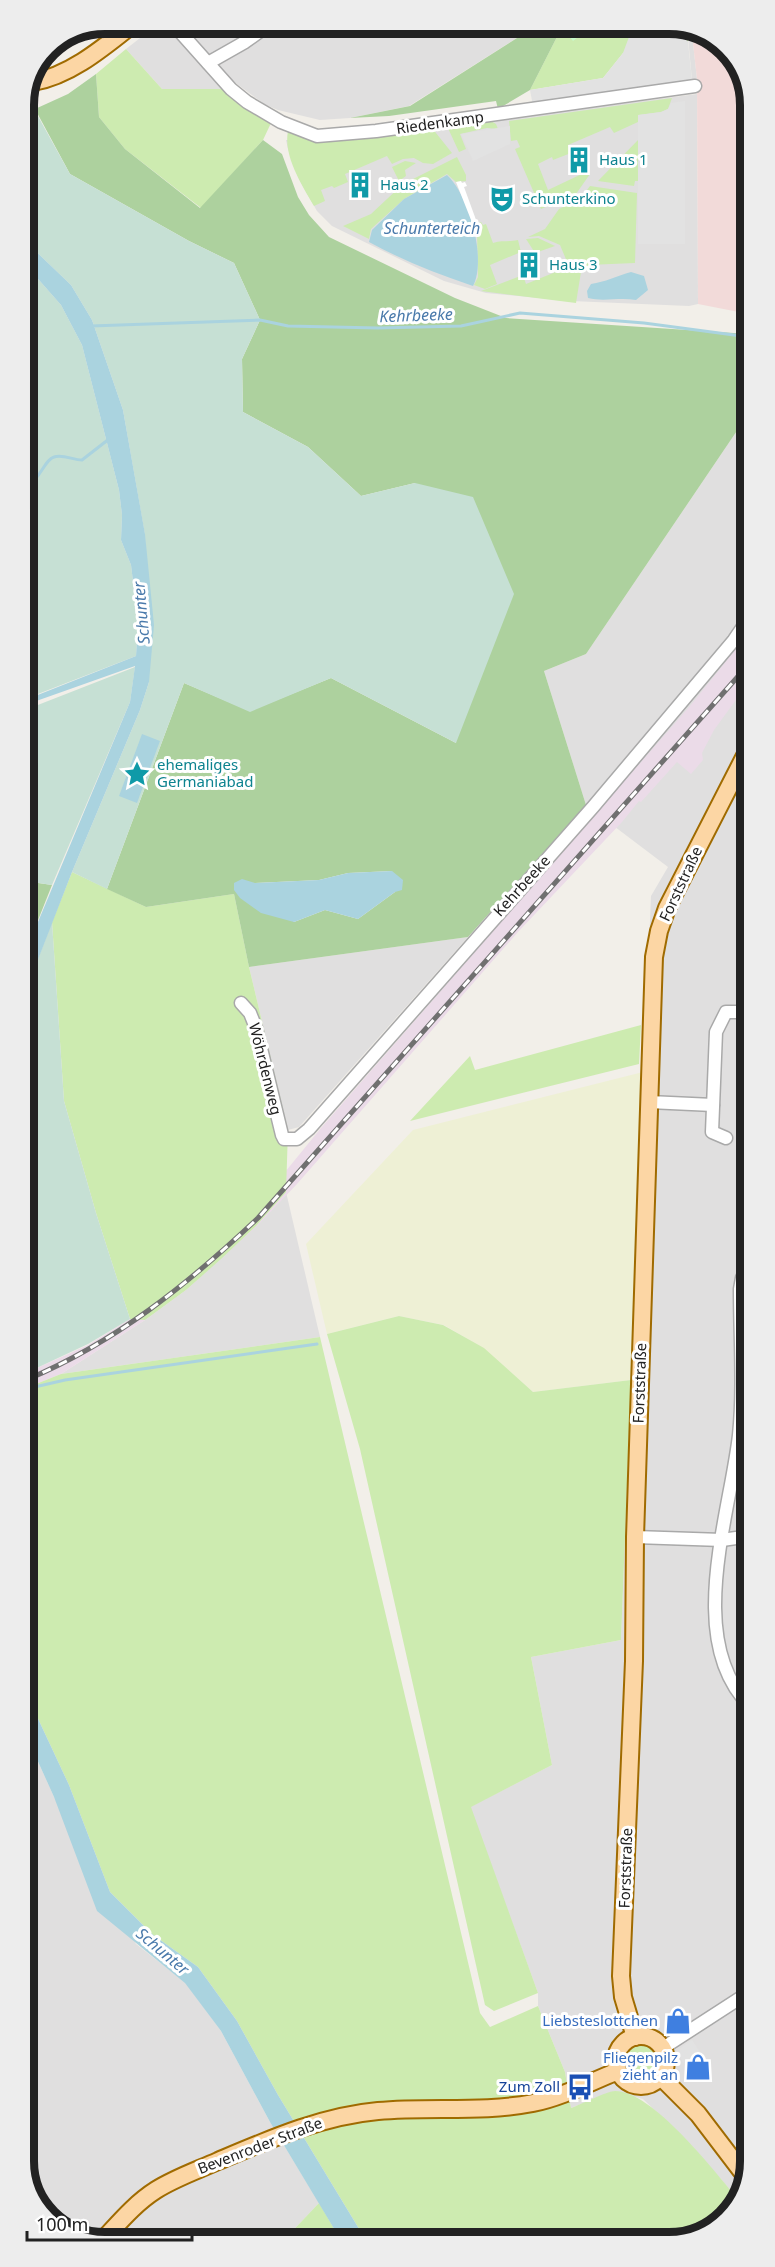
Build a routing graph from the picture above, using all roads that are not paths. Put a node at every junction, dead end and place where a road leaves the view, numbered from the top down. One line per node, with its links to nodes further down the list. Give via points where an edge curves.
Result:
1 (120, 34): 5 (main road)
2 (182, 34): 4 (street, Riedenkamp)
3 (256, 34): 4 (street)
4 (208, 63): 8 (street, Riedenkamp, via 261,112 317,136 388,130)
5 (69, 67): 6 (main road); 7 (main road)
6 (44, 69)
7 (39, 80)
8 (695, 86)
9 (740, 631): 16 (street, Kehrbeeke, via 593,807 309,1129 297,1139)
10 (740, 766): 13 (main road, Forststraße, via 659,931 653,970)
11 (241, 1003): 16 (street, Wöhrdenweg, via 255,1028)
12 (740, 1012): 14 (street, via 726,1012 716,1032)
13 (649, 1102): 14 (street); 19 (main road, Forststraße)
14 (713, 1105): 15 (street, via 712,1132)
15 (726, 1138)
16 (284, 1139)
17 (740, 1414): 20 (street)
18 (740, 1537): 20 (street)
19 (635, 1538): 20 (street); 23 (main road, Forststraße, via 621,1976)
20 (722, 1540): 21 (street, via 716,1629 719,1647)
21 (740, 1696)
22 (740, 1998): 24 (street)
23 (635, 2037): 24 (main road, via 648,2037); 25 (main road, via 618,2051)
24 (663, 2048): 26 (main road, via 667,2063)
25 (618, 2071): 26 (main road, via 638,2087 651,2085); 28 (main road, Bevenroder Straße, via 547,2100 515,2106 353,2114 304,2127 157,2189)
26 (661, 2077): 27 (main road, via 698,2114)
27 (739, 2169)
28 (111, 2232)

